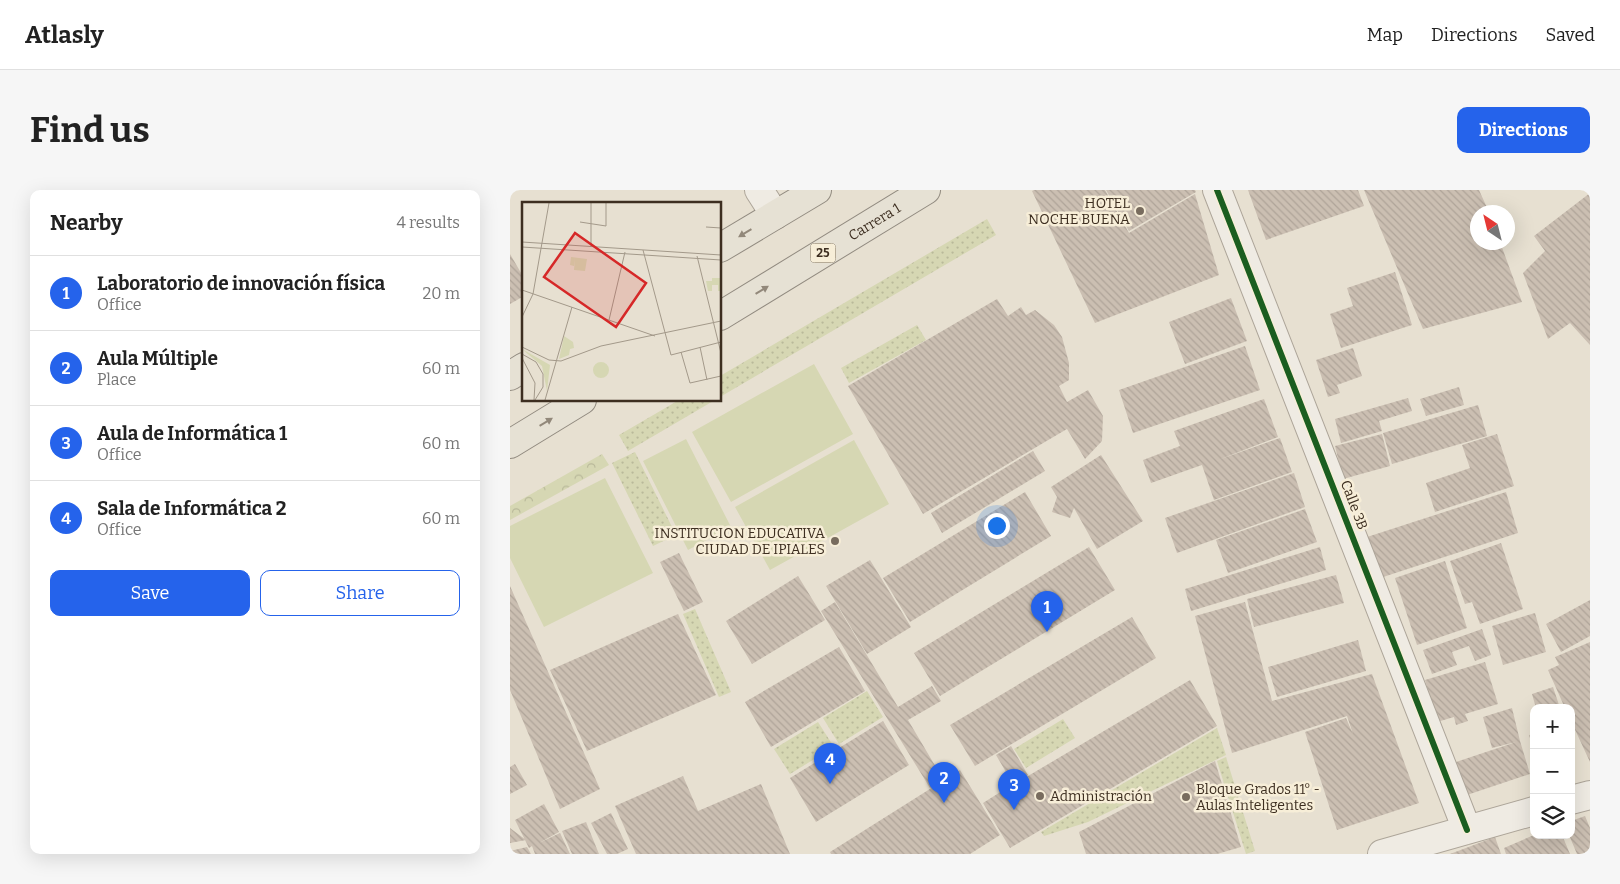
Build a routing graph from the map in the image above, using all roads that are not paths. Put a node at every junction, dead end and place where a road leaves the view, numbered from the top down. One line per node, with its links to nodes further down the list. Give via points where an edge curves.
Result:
1 (760, 190): 5 (street)
2 (817, 190): 5 (main road)
3 (926, 190): 7 (main road, Carrera 1 / 25, one-way to 3)
4 (1217, 190): 15 (street, Calle 3B)
5 (775, 215): 6 (main road, one-way to 6)
6 (721, 247)
7 (721, 315)
8 (522, 368): 9 (main road)
9 (510, 376)
10 (580, 401): 11 (main road, one-way to 10)
11 (510, 444)
12 (1590, 795): 13 (street)
13 (1575, 799)
14 (1530, 812): 15 (street)
15 (1467, 830): 16 (street)
16 (1382, 854)

